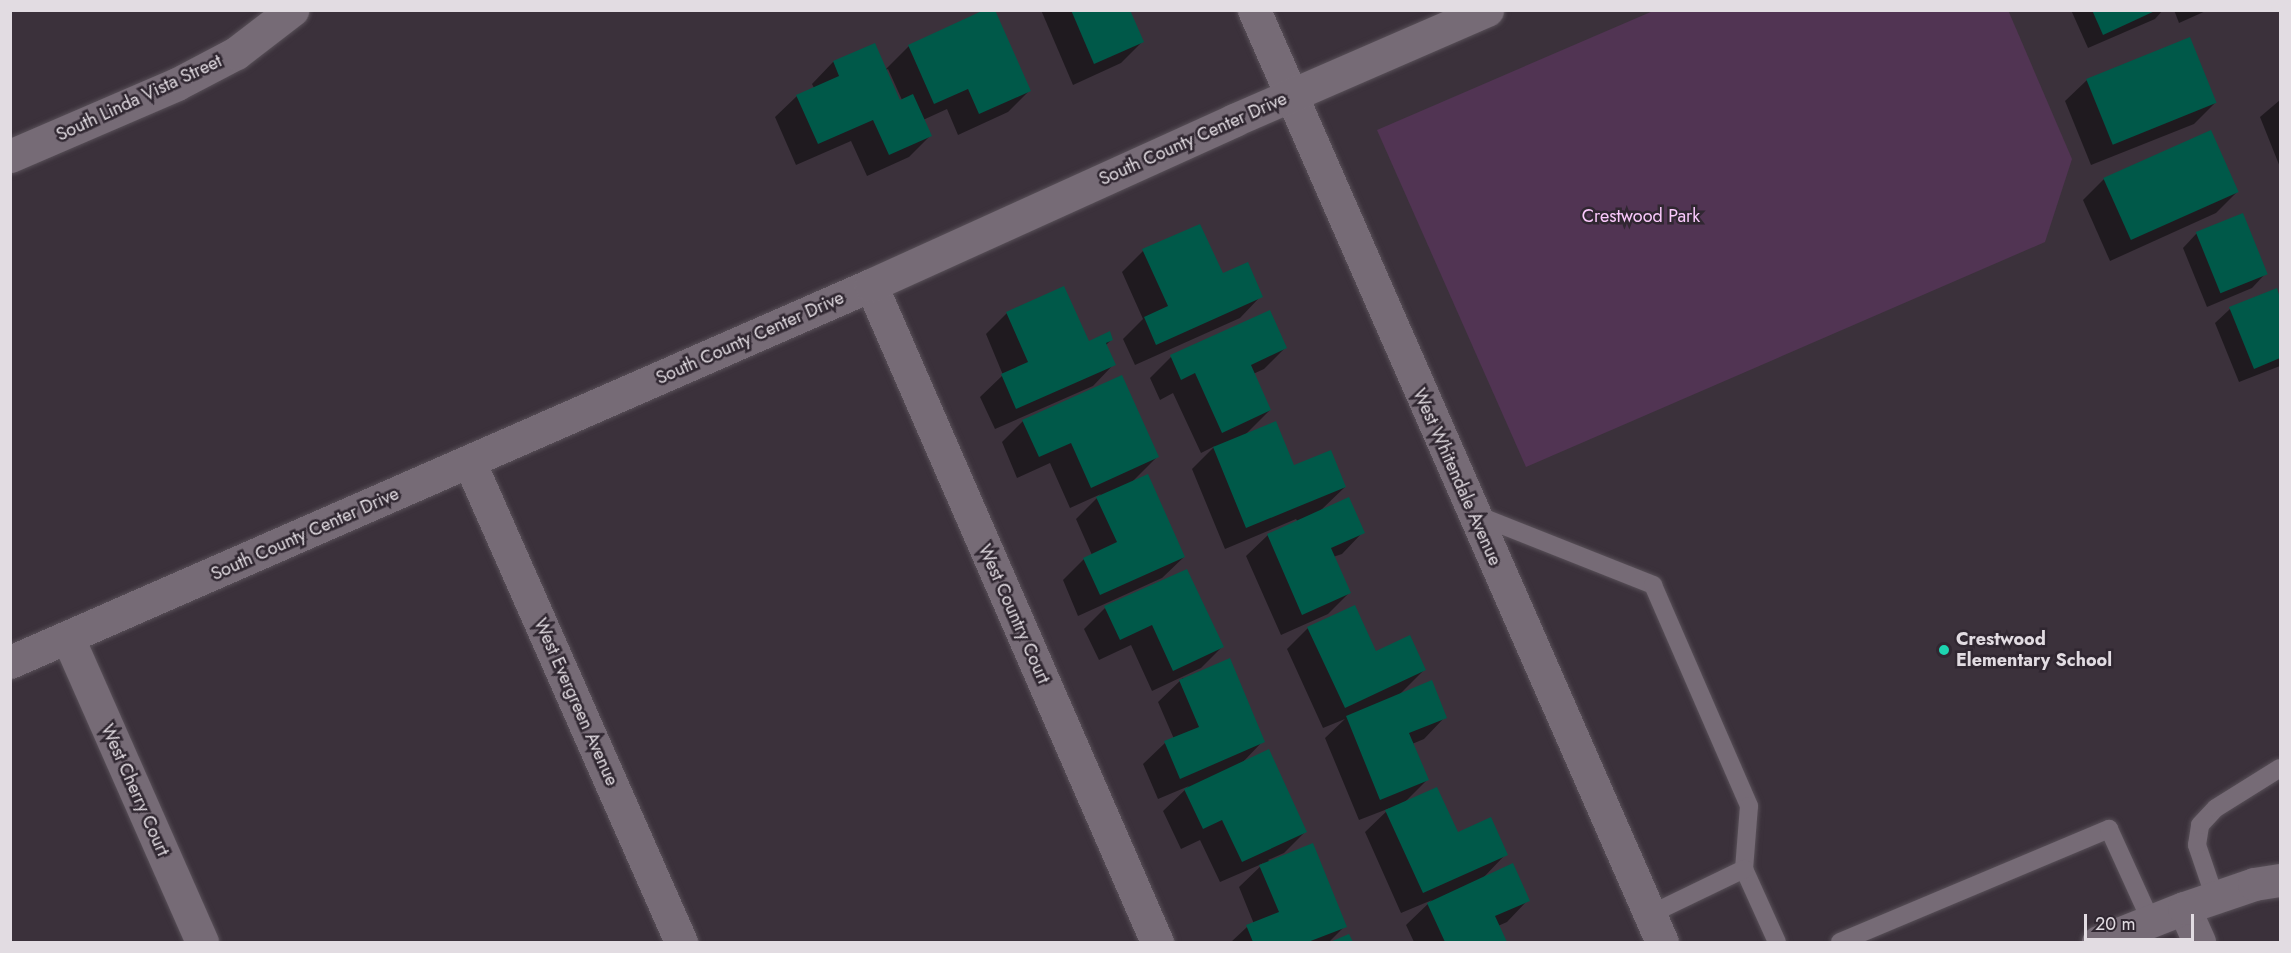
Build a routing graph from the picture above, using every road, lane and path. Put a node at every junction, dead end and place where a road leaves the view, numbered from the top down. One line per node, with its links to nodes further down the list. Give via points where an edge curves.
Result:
1 (292, 10): 5 (street, South Linda Vista Street, via 236,52 177,84)
2 (1254, 10): 4 (street, West Whitendale Avenue)
3 (1487, 10): 4 (street, South County Center Drive)
4 (1291, 95): 6 (street, South County Center Drive); 8 (street, West Whitendale Avenue)
5 (10, 156)
6 (871, 285): 7 (street, South County Center Drive); 20 (street, West Country Court)
7 (469, 461): 9 (street, South County Center Drive); 19 (street, West Evergreen Avenue)
8 (1473, 514): 12 (lane, via 1653,585 1749,806); 17 (street, West Whitendale Avenue)
9 (68, 638): 10 (street, South County Center Drive); 18 (street, West Cherry Court)
10 (10, 662)
11 (2280, 768): 14 (lane, via 2216,808 2200,825 2197,845)
12 (1744, 869): 17 (lane); 21 (lane)
13 (2280, 880): 14 (street, via 2254,884)
14 (2215, 898): 15 (street)
15 (2184, 908): 16 (street); 24 (street)
16 (2151, 921): 22 (lane, via 2109,829); 23 (street)
17 (1655, 929)
18 (202, 942)
19 (681, 942)
20 (1157, 942)
21 (1777, 942)
22 (1840, 942)
23 (2098, 942)
24 (2199, 942)

